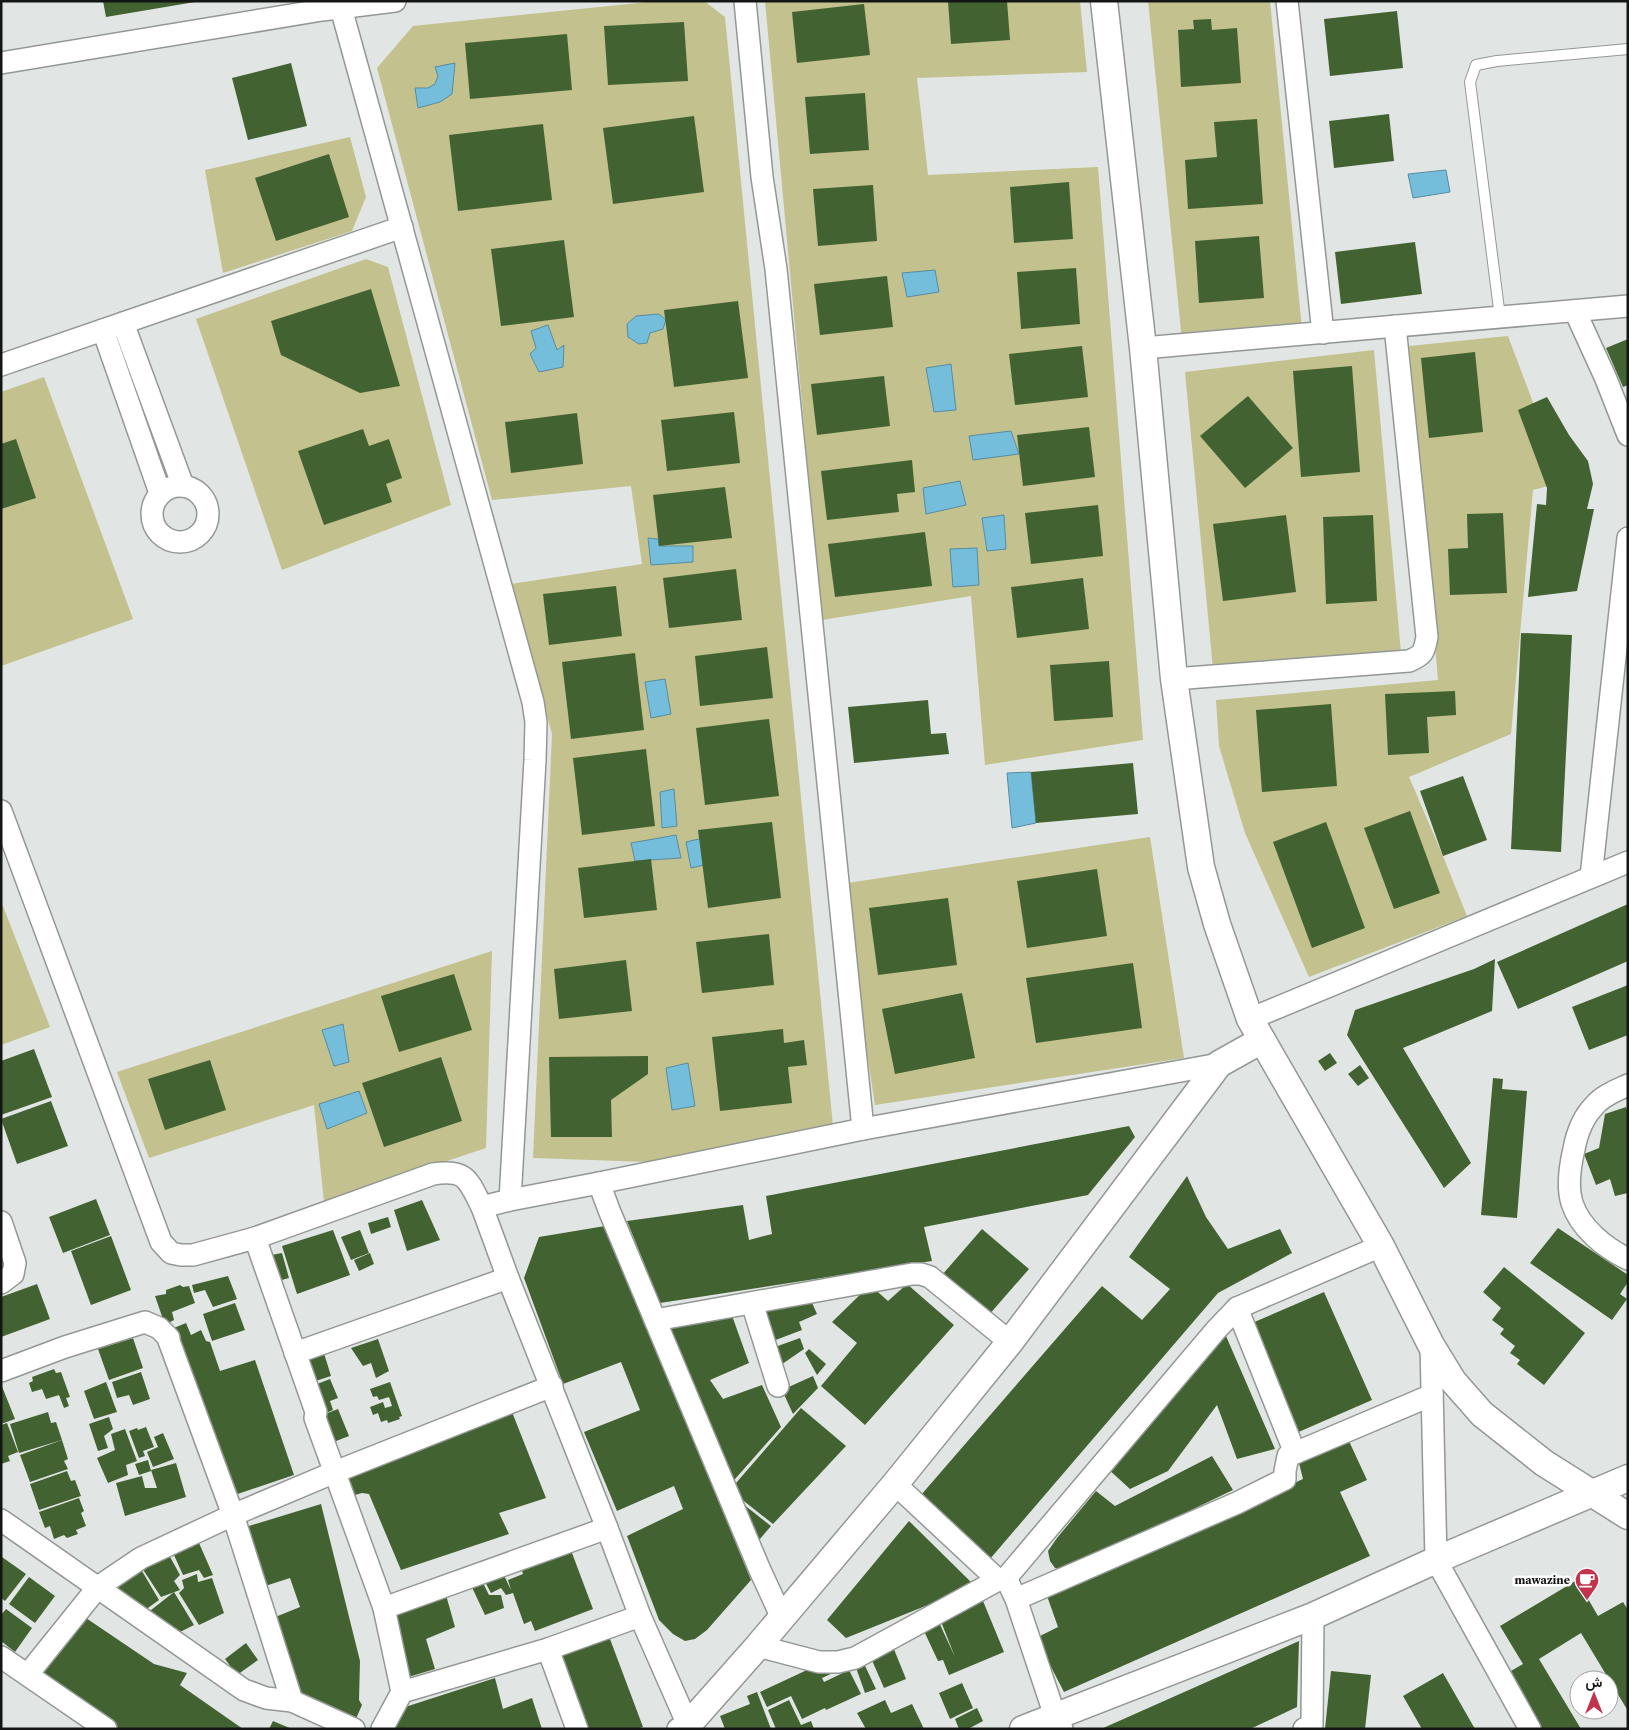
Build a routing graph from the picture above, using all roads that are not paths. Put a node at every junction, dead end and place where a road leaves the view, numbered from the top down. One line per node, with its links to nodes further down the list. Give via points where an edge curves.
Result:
1 (395, 1): 5 (street)
2 (745, 1): 29 (street, via 762,177 776,269)
3 (1104, 1): 15 (street)
4 (1287, 1): 14 (street)
5 (328, 6): 7 (street); 8 (street)
6 (1628, 49): 11 (lane, via 1476,65 1470,82)
7 (1, 63)
8 (402, 227): 13 (street); 31 (street, via 536,722)
9 (1628, 306): 10 (street)
10 (1575, 311): 11 (street); 17 (street)
11 (1500, 317): 12 (street)
12 (1394, 326): 14 (street); 22 (street, via 1427,637 1421,656 1409,661)
13 (113, 327): 16 (street); 18 (street); 19 (street)
14 (1323, 333): 15 (street)
15 (1143, 348): 22 (street)
16 (1, 365)
17 (1628, 436)
18 (183, 486): 19 (street, via 171,487); 19 (street, via 200,494 209,511 204,529 189,541 170,541 155,529 152,510)
19 (160, 493)
20 (1628, 538): 21 (street)
21 (1621, 663): 25 (street)
22 (1174, 679): 26 (street, via 1201,867 1209,899)
23 (1, 811): 34 (street, via 161,1242 171,1253 193,1255)
24 (1628, 862): 25 (street)
25 (1591, 877): 26 (street)
26 (1256, 1029): 27 (street); 35 (street)
27 (1219, 1064): 29 (street); 42 (street)
28 (1628, 1085): 36 (street, via 1596,1103 1584,1118 1576,1136 1570,1182 1572,1202 1579,1217 1591,1232 1618,1255)
29 (863, 1129): 30 (street)
30 (599, 1183): 31 (street); 41 (street)
31 (510, 1200): 32 (street)
32 (482, 1207): 34 (street, via 466,1179 446,1172); 37 (street)
33 (1, 1222): 38 (street, via 15,1263 13,1274)
34 (255, 1238): 44 (street)
35 (1381, 1246): 40 (street); 43 (street)
36 (1628, 1259)
37 (508, 1278): 44 (street); 46 (street)
38 (1, 1283)
39 (752, 1303): 41 (street); 42 (street, via 921,1274 930,1277); 47 (street)
40 (1237, 1308): 49 (street); 59 (street)
41 (655, 1320): 65 (street)
42 (1010, 1342): 52 (street)
43 (1431, 1345): 48 (street); 53 (street, via 1453,1381 1482,1414 1544,1464)
44 (295, 1352): 50 (street)
45 (1, 1371): 54 (street, via 145,1322 160,1328 169,1338)
46 (552, 1386): 50 (street); 57 (street)
47 (778, 1386)
48 (1432, 1395): 49 (street); 58 (street)
49 (1294, 1453): 61 (street, via 1288,1456 1285,1478 1237,1503)
50 (335, 1472): 54 (street); 62 (street)
51 (1628, 1478): 53 (street)
52 (895, 1484): 59 (street); 65 (street)
53 (1590, 1494): 55 (street); 58 (street)
54 (233, 1515): 60 (street, via 141,1558); 71 (street)
55 (1628, 1516)
56 (1, 1520): 60 (street)
57 (607, 1528): 62 (street); 63 (street)
58 (1436, 1560): 64 (street); 80 (street)
59 (1002, 1579): 61 (street); 66 (street, via 855,1658 819,1662)
60 (98, 1587): 69 (street); 71 (street, via 244,1690 266,1698)
61 (1016, 1599): 72 (street)
62 (384, 1608): 70 (street)
63 (640, 1616): 67 (street); 73 (street)
64 (1312, 1616): 72 (street); 74 (street)
65 (782, 1618): 66 (street)
66 (758, 1646): 73 (street)
67 (548, 1649): 70 (street); 78 (street)
68 (1, 1657): 69 (street)
69 (28, 1674): 75 (street)
70 (402, 1692): 77 (street)
71 (292, 1701): 76 (street)
72 (1058, 1722): 79 (street)
73 (685, 1727)
74 (1309, 1728)
75 (106, 1729)
76 (354, 1729)
77 (382, 1729)
78 (577, 1729)
79 (1022, 1729)
80 (1530, 1729)

